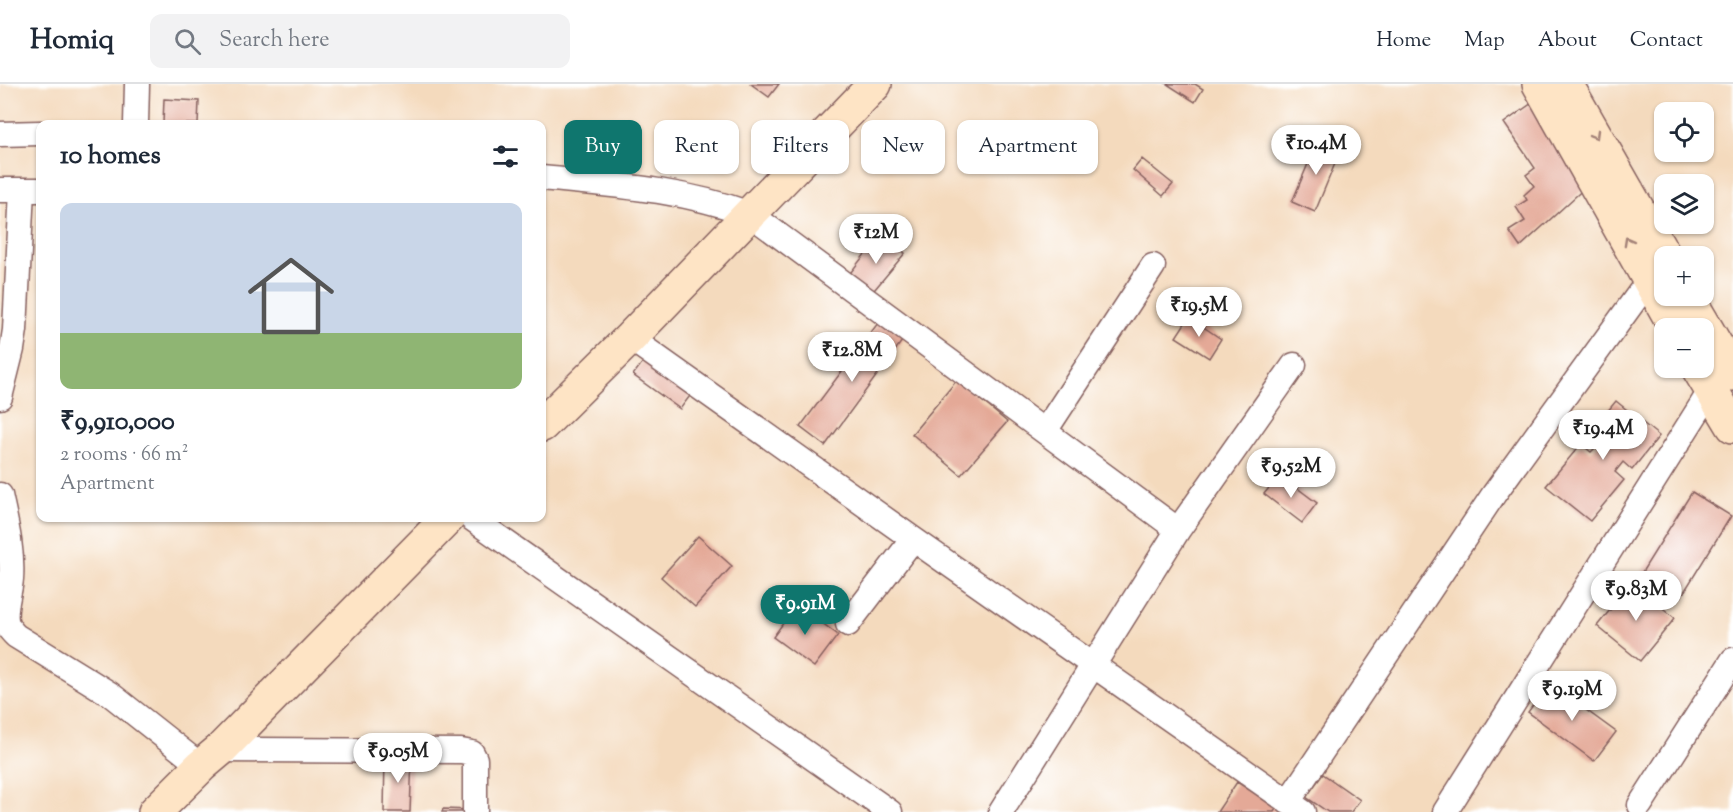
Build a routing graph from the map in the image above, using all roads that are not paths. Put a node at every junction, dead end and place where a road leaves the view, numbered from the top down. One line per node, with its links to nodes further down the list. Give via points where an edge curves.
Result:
1 (136, 84): 5 (street)
2 (875, 84): 10 (street)
3 (1539, 84): 12 (street, one-way to 3)
4 (1566, 84): 11 (street, one-way to 11)
5 (136, 120)
6 (36, 133): 7 (street)
7 (0, 134)
8 (546, 178): 10 (street, via 647,188 721,203)
9 (21, 190): 19 (street, via 15,330)
10 (750, 214): 15 (street); 22 (street)
11 (1654, 262)
12 (1654, 263)
13 (1153, 266): 22 (street)
14 (1654, 272): 34 (street, via 1494,494)
15 (630, 338): 20 (street); 27 (street)
16 (1294, 365): 26 (street)
17 (1714, 377): 21 (street)
18 (1713, 378): 39 (street)
19 (0, 397)
20 (546, 421)
21 (1733, 426)
22 (1045, 431): 26 (street)
23 (0, 495): 29 (street, via 11,558)
24 (444, 522): 32 (street)
25 (477, 522): 37 (street)
26 (1178, 530): 31 (street)
27 (913, 539): 28 (street); 31 (street)
28 (848, 624)
29 (8, 644): 32 (street, via 110,694)
30 (1733, 660): 33 (street)
31 (1092, 664): 34 (street); 38 (street)
32 (210, 758): 35 (street); 36 (street, via 472,753)
33 (1640, 805)
34 (1295, 807)
35 (155, 812)
36 (475, 812)
37 (890, 812)
38 (1001, 812)
39 (1445, 812)

